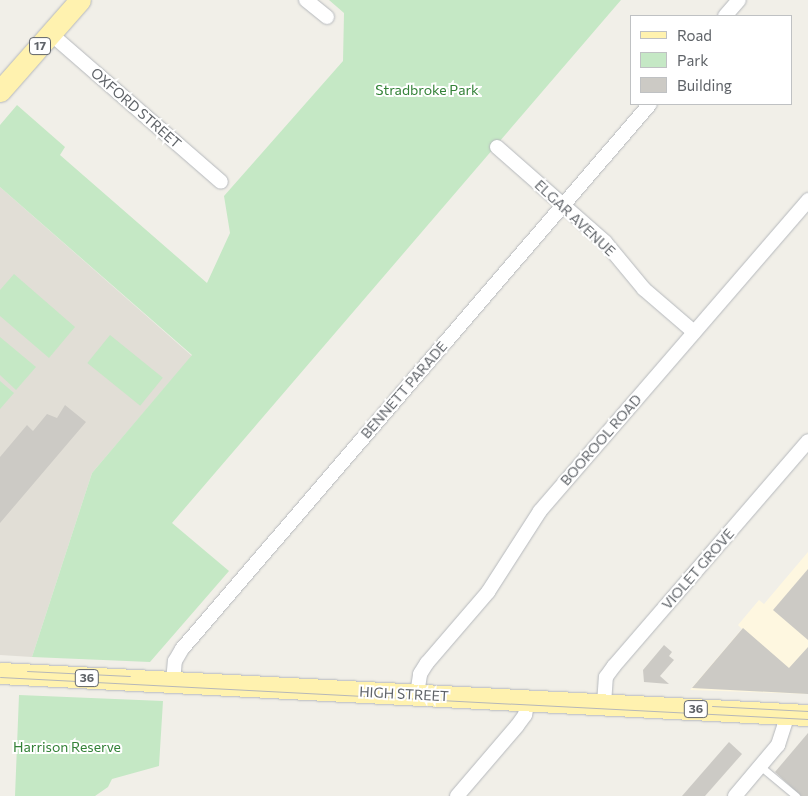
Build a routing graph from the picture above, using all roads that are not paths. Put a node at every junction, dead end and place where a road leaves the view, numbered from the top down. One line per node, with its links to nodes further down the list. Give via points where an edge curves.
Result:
1 (80, 0): 6 (main road, 17)
2 (306, 0): 5 (street)
3 (739, 0): 4 (street)
4 (726, 15)
5 (327, 17)
6 (51, 34): 7 (main road, 17); 10 (street, OXFORD STREET)
7 (0, 91)
8 (649, 105): 12 (street, BENNETT PARADE)
9 (497, 147): 12 (street, ELGAR AVENUE)
10 (221, 182)
11 (808, 200): 13 (street, BOOROOL ROAD)
12 (563, 205): 13 (street, ELGAR AVENUE, via 605,242 644,289); 16 (street, BENNETT PARADE, via 182,649 175,661)
13 (694, 332): 17 (street, BOOROOL ROAD, via 540,511 488,592 427,663 420,674)
14 (808, 441): 19 (street, VIOLET GROVE, via 614,666 606,677)
15 (0, 673): 16 (main road, HIGH STREET / 36)
16 (173, 682): 17 (main road, HIGH STREET / 36)
17 (417, 694): 18 (main road, HIGH STREET / 36)
18 (528, 699): 19 (main road, HIGH STREET / 36); 22 (street, via 525,715 517,726)
19 (604, 704): 20 (main road, HIGH STREET / 36)
20 (798, 715): 21 (street)
21 (760, 766): 23 (street); 24 (lane)
22 (457, 796)
23 (735, 796)
24 (796, 796)

